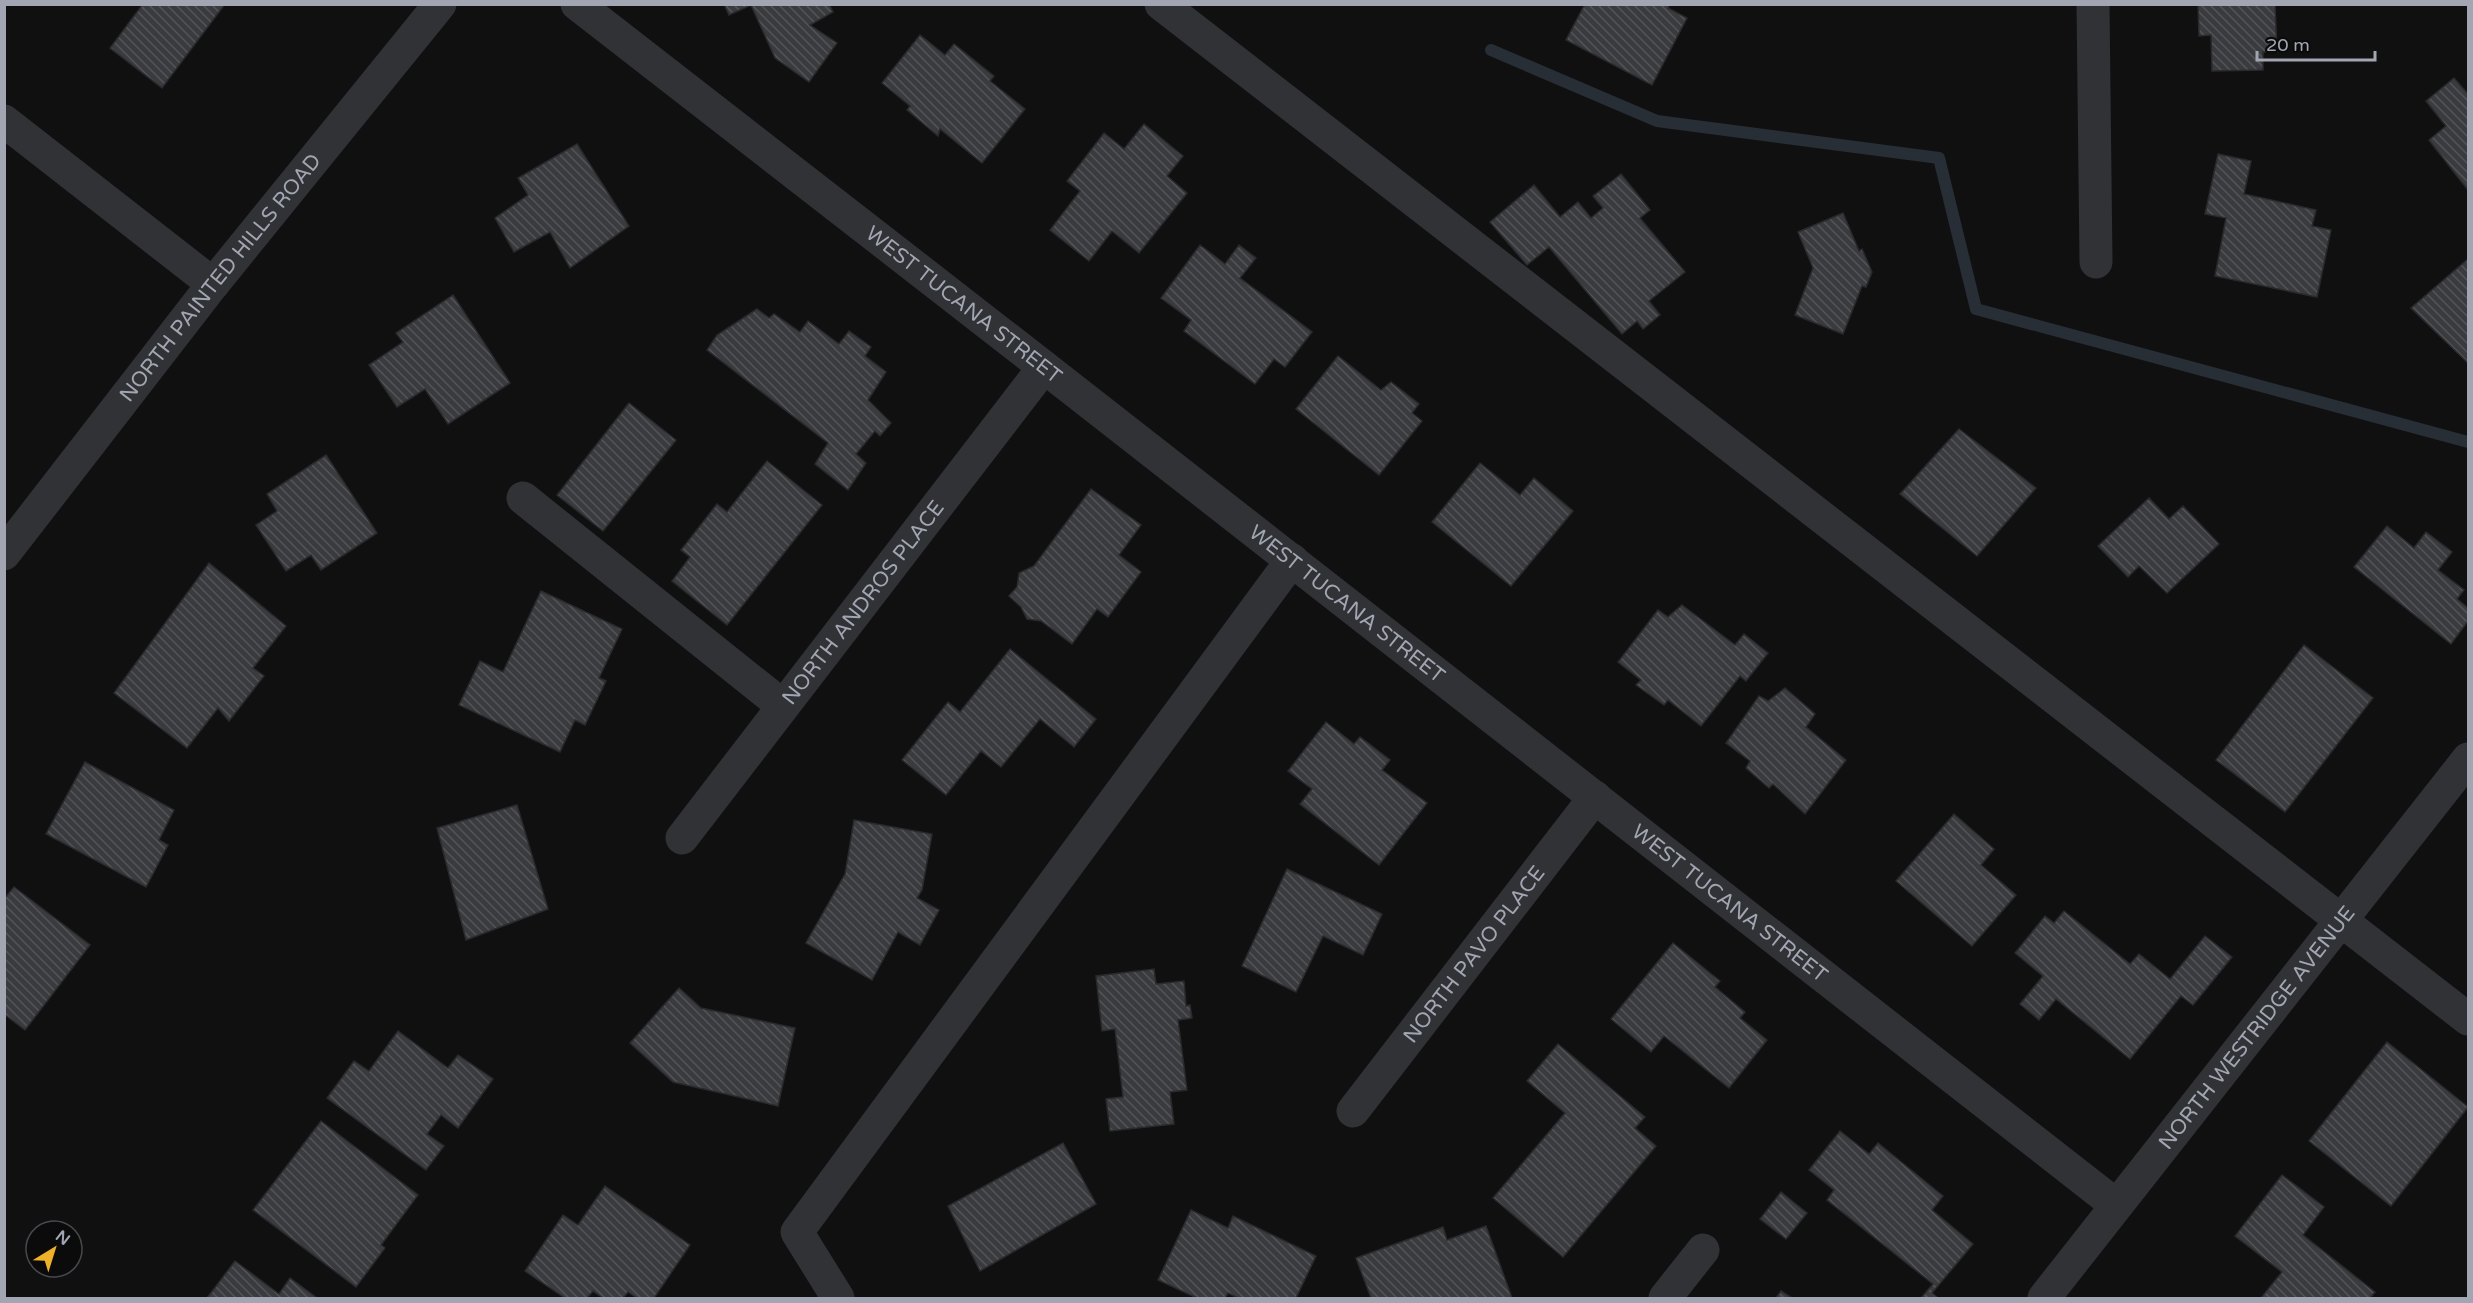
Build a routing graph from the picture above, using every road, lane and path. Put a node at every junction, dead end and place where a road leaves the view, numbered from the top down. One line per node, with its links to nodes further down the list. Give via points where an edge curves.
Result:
1 (440, 4): 7 (street, NORTH PAINTED HILLS ROAD)
2 (577, 4): 8 (street, WEST TUCANA STREET)
3 (1161, 4): 16 (street)
4 (2093, 4): 6 (street)
5 (4, 121): 7 (street)
6 (2096, 262)
7 (213, 284): 10 (street, NORTH PAINTED HILLS ROAD)
8 (1044, 367): 11 (street, WEST TUCANA STREET); 12 (street, NORTH ANDROS PLACE)
9 (523, 498): 12 (street)
10 (4, 554)
11 (1292, 560): 14 (street, WEST TUCANA STREET); 21 (street, via 797,1232)
12 (783, 706): 15 (street, NORTH ANDROS PLACE)
13 (2469, 759): 16 (street, NORTH WESTRIDGE AVENUE)
14 (1595, 797): 18 (street, NORTH PAVO PLACE); 19 (street, WEST TUCANA STREET)
15 (682, 838)
16 (2341, 920): 17 (street); 19 (street, NORTH WESTRIDGE AVENUE)
17 (2469, 1019)
18 (1353, 1111)
19 (2116, 1205): 23 (street, NORTH WESTRIDGE AVENUE)
20 (1703, 1250): 22 (street)
21 (838, 1299)
22 (1665, 1299)
23 (2044, 1299)

